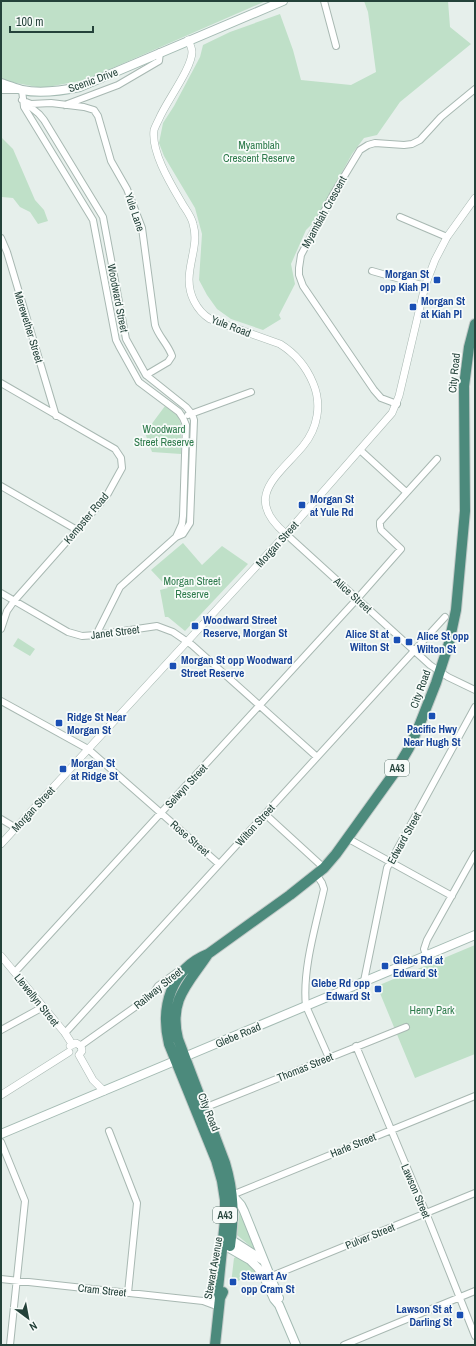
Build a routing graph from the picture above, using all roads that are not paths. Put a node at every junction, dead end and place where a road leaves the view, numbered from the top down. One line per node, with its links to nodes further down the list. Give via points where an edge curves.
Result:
1 (283, 1): 3 (main road, Scenic Drive)
2 (324, 1): 4 (street)
3 (188, 40): 5 (main road, Scenic Drive); 31 (street, Yule Road, via 192,53 189,65 154,130 154,147 193,224 195,240 189,273 190,293 202,314 210,319 290,350 309,374 317,396 317,416 309,437 279,471 266,493 268,514)
4 (336, 46)
5 (160, 52): 9 (main road, Scenic Drive, via 80,87 45,92); 11 (street, Scenic Drive, via 158,61 132,78)
6 (1, 83): 9 (main road, Scenic Drive)
7 (475, 89): 22 (street, Myamblah Crescent, via 441,117 420,140 404,146 374,142 360,150 301,255 298,268 303,286 374,390 381,398)
8 (1, 90): 9 (street, Scenic Drive)
9 (22, 90): 10 (street, Woodward Street)
10 (22, 100): 11 (street, Yule Lane, via 31,104); 19 (street, Woodward Street, via 44,120 103,217 125,335); 25 (street, Woodward Street, via 93,220 119,346 139,382 179,412)
11 (65, 105): 19 (street, Yule Lane, via 94,110 98,116 111,161 127,189 142,228 156,330 172,356 168,362)
12 (475, 198): 14 (street, Morgan Street)
13 (400, 217): 14 (street)
14 (447, 237): 17 (street, Morgan Street)
15 (1, 238): 24 (street, Merewether Street)
16 (372, 271): 17 (street)
17 (425, 286): 22 (street, Morgan Street)
18 (475, 324): 41 (highway, City Road / A43, via 464,386 466,511 458,599 452,632)
19 (146, 375): 23 (street, Woodward Street)
20 (1, 383): 24 (street, Kempster Road)
21 (251, 392): 23 (street)
22 (397, 404): 26 (street, Morgan Street)
23 (192, 414): 25 (street); 32 (street, via 192,510 190,523 183,534)
24 (56, 416): 30 (street, Kempster Road, via 115,449 121,458 122,468 106,497)
25 (183, 418): 32 (street, via 186,425 183,516)
26 (360, 450): 29 (street); 31 (street, Morgan Street)
27 (437, 459): 29 (street)
28 (1, 486): 30 (street)
29 (406, 492): 34 (street, Selwyn Street, via 380,522 381,530 401,549)
30 (76, 530): 35 (street, Kempster Road)
31 (286, 534): 34 (street, Alice Street); 39 (street, Morgan Street)
32 (176, 537): 38 (street, via 120,587)
33 (1, 593): 35 (street, Janet Street)
34 (357, 599): 40 (street, Alice Street); 44 (street, Selwyn Street)
35 (14, 601): 37 (street, Kempster Road, via 7,611); 38 (street, Janet Street, via 68,632 82,636)
36 (446, 617): 40 (street, Wilton Street)
37 (1, 629)
38 (96, 635): 39 (street, Janet Street, via 157,626)
39 (187, 641): 44 (street, Janet Street); 46 (street, Morgan Street)
40 (414, 651): 41 (street, Alice Street); 47 (street, Wilton Street)
41 (439, 671): 42 (street, Alice Street); 52 (highway, City Road / A43, via 409,748 395,772)
42 (475, 690)
43 (1, 701): 46 (street, Rose Street)
44 (260, 706): 47 (street, Janet Street); 48 (street, Selwyn Street)
45 (475, 706): 55 (street, Edward Street)
46 (88, 749): 48 (street, Rose Street); 51 (street, Morgan Street)
47 (316, 757): 49 (street, Wilton Street)
48 (161, 813): 56 (street, Rose Street); 64 (street, Selwyn Street)
49 (265, 814): 56 (street, Wilton Street); 57 (street)
50 (1, 819): 51 (street)
51 (16, 828): 53 (street, Morgan Street)
52 (347, 838): 55 (street); 57 (highway, City Road / A43)
53 (1, 844)
54 (475, 854): 58 (street)
55 (391, 862): 58 (street); 65 (street, Edward Street, via 387,868)
56 (219, 864): 70 (street, Wilton Street)
57 (320, 871): 60 (highway, City Road / A43); 67 (street, via 324,889 306,973)
58 (452, 896): 61 (street, via 424,949)
59 (475, 935): 61 (main road, Glebe Road)
60 (208, 954): 63 (highway, City Road / A43); 77 (highway, City Road / A43, via 189,978 177,1005 175,1021)
61 (426, 955): 65 (main road, Glebe Road)
62 (1, 956): 64 (street, Llewellyn Street)
63 (197, 958): 72 (street, Railway Street, via 158,986 152,995); 77 (highway, City Road / A43, via 178,978 171,991 165,1014 167,1034)
64 (15, 972): 66 (street, Llewellyn Street)
65 (364, 982): 67 (main road, Glebe Road)
66 (43, 1006): 69 (street); 70 (street, Llewellyn Street)
67 (306, 1006): 76 (street); 77 (main road, Glebe Road)
68 (406, 1027): 73 (street, Thomas Street)
69 (1, 1030)
70 (65, 1033): 71 (street, Llewellyn Street)
71 (72, 1044): 72 (street); 74 (street)
72 (80, 1046): 75 (street, via 82,1052)
73 (356, 1046): 76 (street, Thomas Street); 82 (street, Lawson Street)
74 (69, 1052): 75 (street, via 73,1056); 79 (street)
75 (79, 1056): 78 (street, via 93,1080)
76 (329, 1058): 81 (street, Thomas Street)
77 (180, 1059): 78 (main road, Glebe Road); 81 (highway, A43); 89 (highway, City Road / A43, via 219,1171 225,1200)
78 (104, 1091): 84 (main road, Glebe Road)
79 (1, 1095)
80 (475, 1096): 82 (street, Harle Street)
81 (204, 1108): 87 (highway, A43, via 225,1163)
82 (391, 1130): 87 (street, Harle Street); 88 (street, Lawson Street)
83 (109, 1131): 95 (street, via 137,1203)
84 (1, 1134)
85 (2, 1144): 93 (street, via 25,1201)
86 (475, 1193): 88 (street, Pulver Street)
87 (232, 1195): 89 (highway, Stewart Avenue / A43, via 232,1221); 90 (main road, via 244,1211)
88 (426, 1213): 91 (street, Pulver Street); 96 (street, Lawson Street)
89 (228, 1243): 90 (main road); 91 (main road); 97 (highway, Stewart Avenue / A43, via 224,1290)
90 (264, 1261): 91 (main road)
91 (268, 1278): 101 (main road, via 274,1299)
92 (1, 1279): 93 (street, Cram Street)
93 (18, 1280): 95 (street, Cram Street); 99 (street)
94 (475, 1291): 96 (street)
95 (128, 1292): 97 (street, Cram Street)
96 (460, 1298): 98 (street, Lawson Street); 102 (street)
97 (219, 1302): 100 (highway, Stewart Avenue / A43)
98 (475, 1336)
99 (10, 1345)
100 (215, 1345)
101 (296, 1345)
102 (344, 1345)

